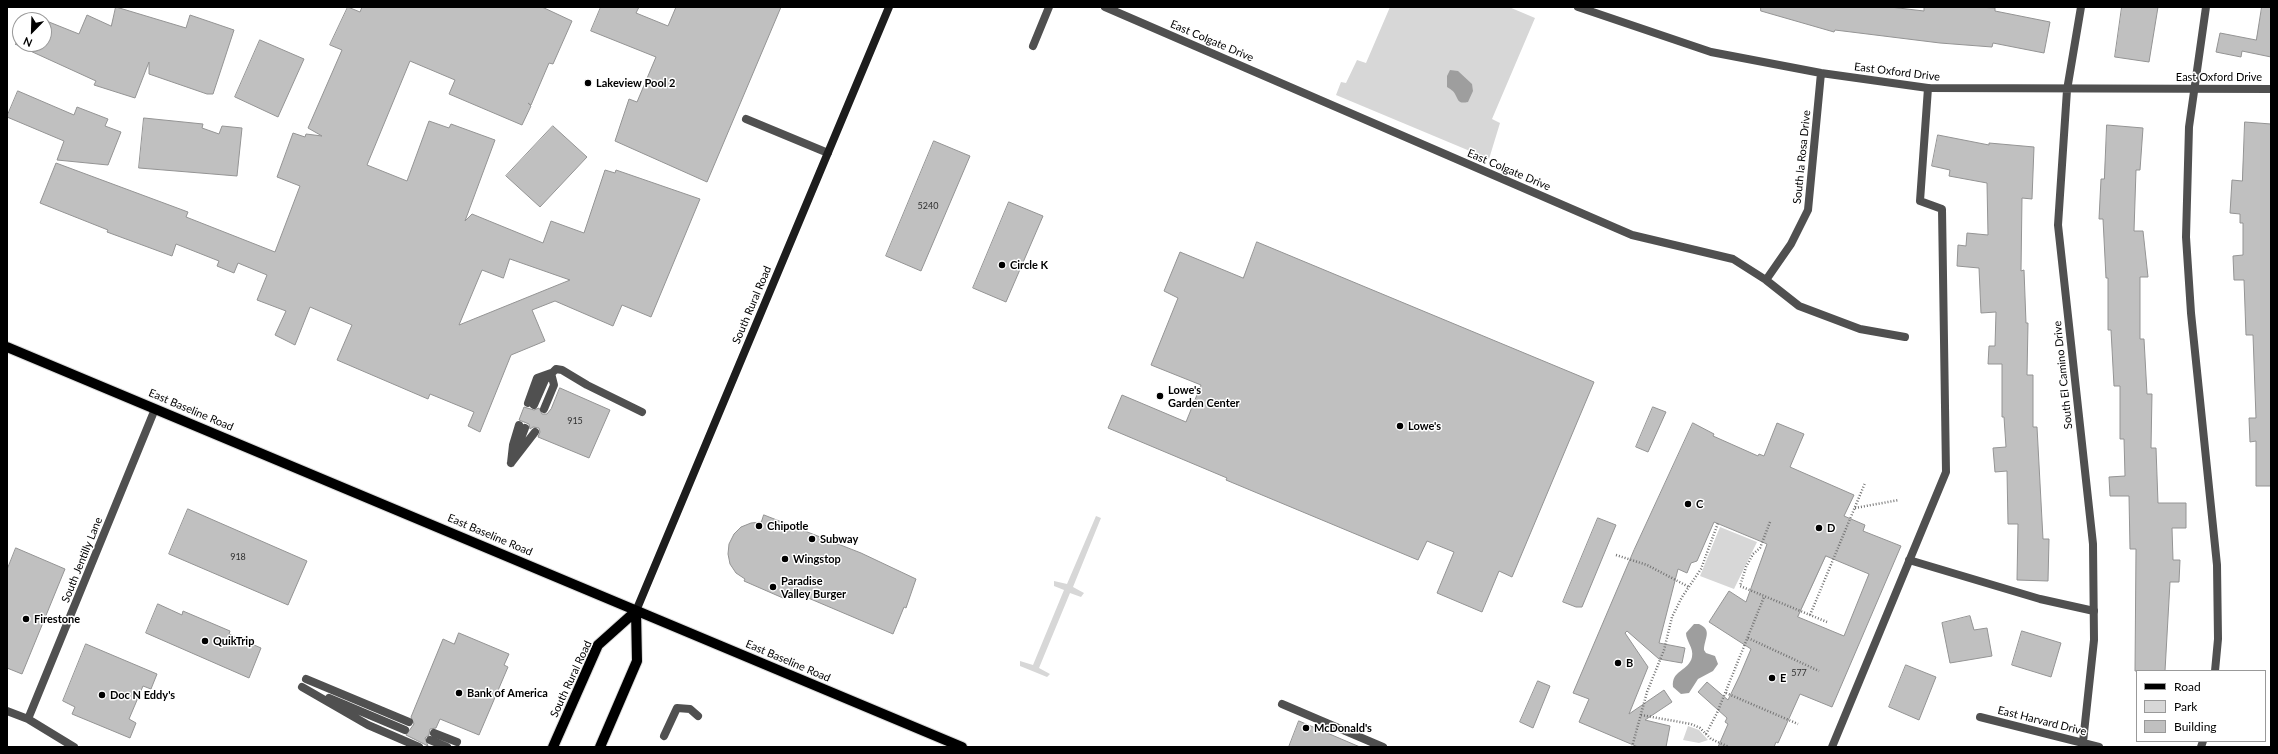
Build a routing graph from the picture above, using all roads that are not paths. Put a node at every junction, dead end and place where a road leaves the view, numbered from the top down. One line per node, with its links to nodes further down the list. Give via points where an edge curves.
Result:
1 (889, 7): 14 (main road, South Rural Road)
2 (1049, 7): 7 (street)
3 (1105, 7): 15 (street, East Colgate Drive, via 1632,234 1733,259)
4 (1578, 7): 8 (street, East Oxford Drive, via 1711,52)
5 (2081, 7): 12 (street, South El Camino Drive)
6 (2206, 7): 10 (street)
7 (1033, 46)
8 (1821, 73): 9 (street, East Oxford Drive); 15 (street, South la Rosa Drive, via 1808,210 1791,244)
9 (1928, 88): 12 (street, East Oxford Drive); 25 (street, via 1920,201 1942,209 1946,472)
10 (2193, 88): 11 (street, East Oxford Drive); 12 (street, East Oxford Drive); 28 (street, via 2189,127 2186,237 2191,314 2217,565 2218,639)
11 (2271, 89)
12 (2067, 90): 27 (street, South El Camino Drive, via 2058,225 2093,544)
13 (746, 119): 14 (street)
14 (828, 153): 26 (main road, South Rural Road)
15 (1766, 280): 16 (street, East Colgate Drive, via 1800,306 1860,329)
16 (1905, 337)
17 (7, 347): 20 (main road, East Baseline Road)
18 (551, 373): 19 (street); 21 (street, via 554,385); 22 (street, via 556,369 562,370)
19 (531, 404)
20 (155, 409): 26 (main road, East Baseline Road); 34 (street, South Jentilly Lane)
21 (544, 409)
22 (642, 412)
23 (522, 427): 24 (street, via 513,444 511,463)
24 (535, 432)
25 (1909, 560): 27 (street, via 2040,599); 45 (street)
26 (636, 611): 41 (main road, South Rural Road, via 598,644); 42 (main road, South Rural Road, via 637,661); 43 (main road, East Baseline Road)
27 (2094, 611): 37 (street, South El Camino Drive, via 2094,640)
28 (2215, 670)
29 (306, 679): 39 (street, via 407,726 302,687 368,724)
30 (1282, 704): 44 (street)
31 (7, 711): 34 (street)
32 (698, 716): 35 (street, via 690,709 677,708)
33 (1980, 717): 37 (street, East Harvard Drive)
34 (28, 720): 38 (street)
35 (664, 736)
36 (457, 742): 40 (street, via 432,736)
37 (2083, 742): 46 (street, East Harvard Drive)
38 (74, 747)
39 (419, 747)
40 (447, 747)
41 (553, 747)
42 (600, 747)
43 (962, 747)
44 (1383, 747)
45 (1832, 747)
46 (2100, 747)

